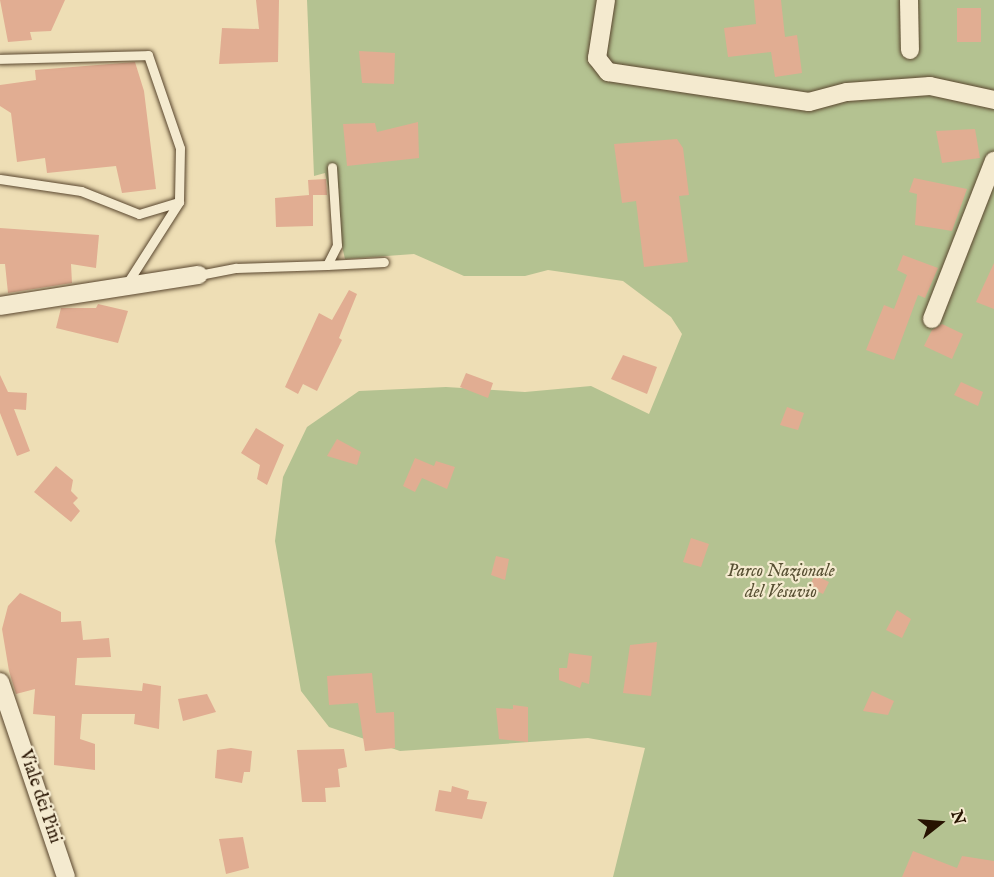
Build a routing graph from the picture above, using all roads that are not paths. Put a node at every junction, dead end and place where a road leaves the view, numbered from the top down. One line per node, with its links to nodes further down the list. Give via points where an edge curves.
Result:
1 (606, 0): 5 (street, via 597,58 608,72 809,102 847,92 930,86)
2 (909, 0): 3 (street)
3 (910, 50)
4 (0, 58): 9 (lane, via 148,55 180,148)
5 (994, 100)
6 (994, 161): 15 (street)
7 (332, 166): 11 (lane, via 337,245)
8 (0, 179): 9 (lane, via 81,191 139,214)
9 (179, 202): 13 (lane)
10 (384, 262): 11 (lane)
11 (327, 265): 12 (lane, via 236,268)
12 (199, 275): 13 (street)
13 (126, 285): 14 (street)
14 (0, 306)
15 (932, 319)
16 (0, 682): 17 (street, Viale dei Pini)
17 (66, 877)

